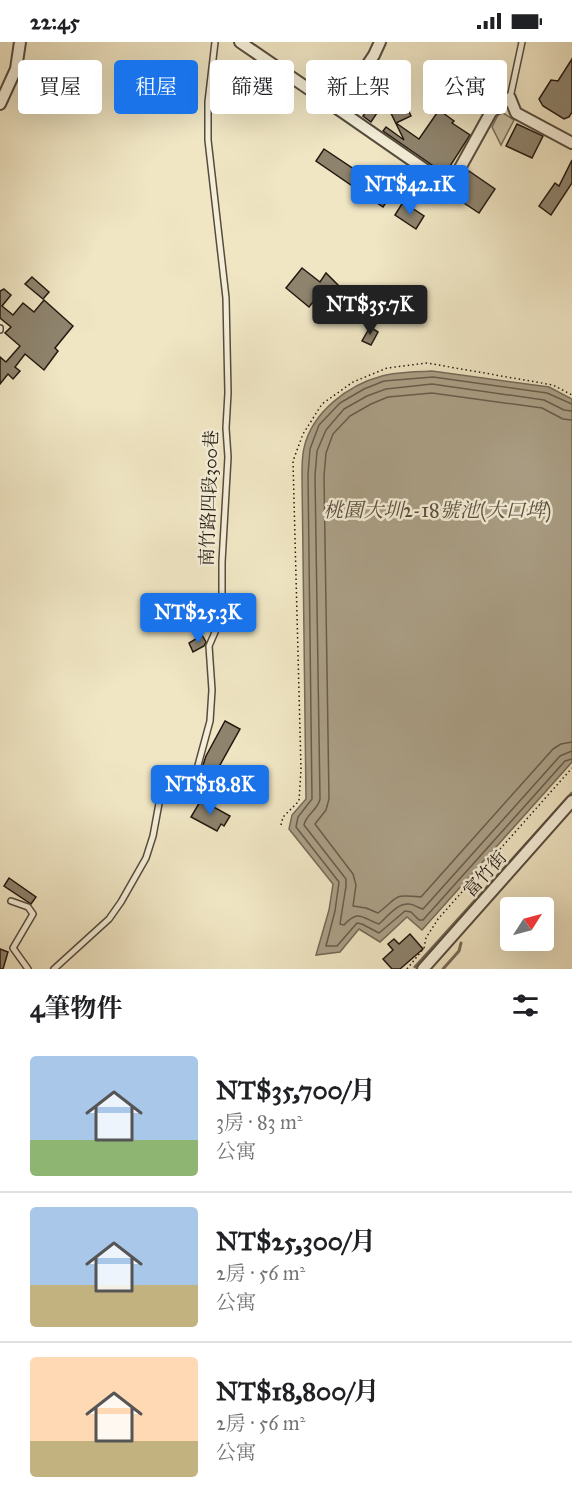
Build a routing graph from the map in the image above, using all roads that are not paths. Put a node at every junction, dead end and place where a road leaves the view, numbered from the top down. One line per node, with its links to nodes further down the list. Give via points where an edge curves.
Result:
1 (20, 42): 9 (street, via 16,69)
2 (215, 42): 15 (lane, 南竹路四段300巷, via 208,140 226,298 228,457 222,616 208,646 210,721 197,769 160,798 146,858 121,902 109,919)
3 (240, 42): 7 (street)
4 (380, 42): 6 (street)
5 (522, 42): 8 (lane)
6 (371, 60)
7 (306, 87)
8 (510, 98): 10 (street, via 491,112 454,179 446,184); 11 (street, via 516,112)
9 (0, 104)
10 (345, 114)
11 (572, 143)
12 (572, 801): 16 (street, 富竹街)
13 (11, 901): 14 (lane, via 28,907 33,914 13,948)
14 (28, 969)
15 (54, 969)
16 (423, 969)

